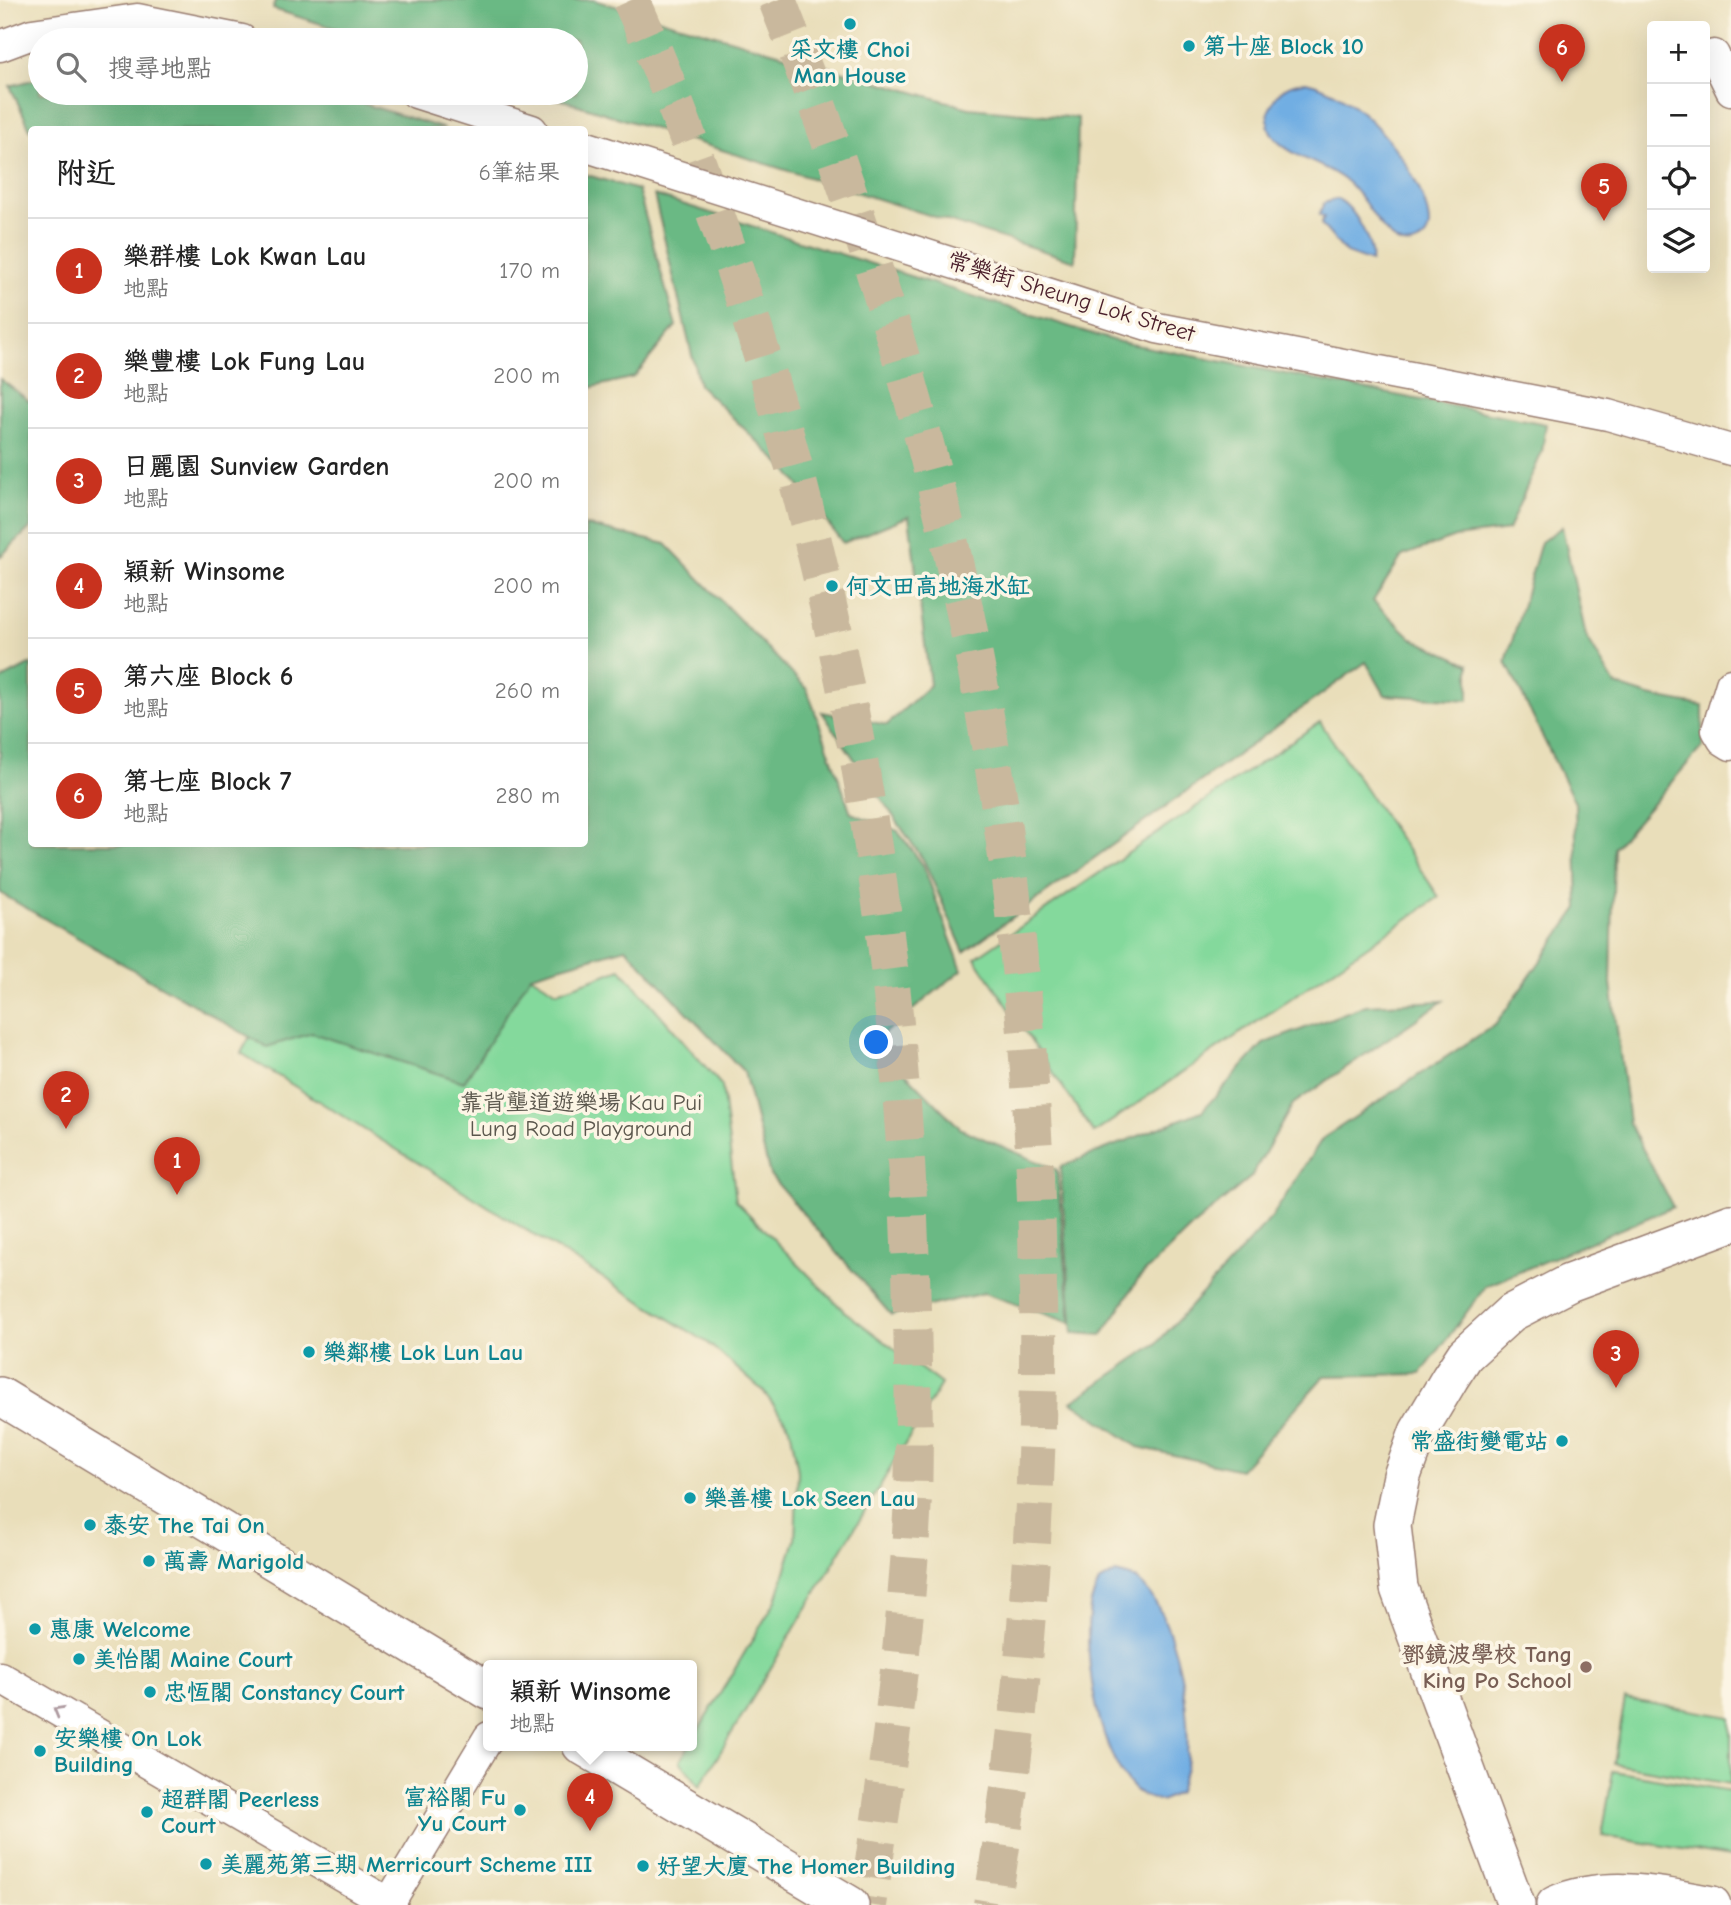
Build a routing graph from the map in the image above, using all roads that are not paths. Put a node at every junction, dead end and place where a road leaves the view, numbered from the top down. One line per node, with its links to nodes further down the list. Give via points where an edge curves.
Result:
1 (75, 28): 2 (street, via 137,19)
2 (182, 28)
3 (28, 36): 4 (street)
4 (0, 46)
5 (1714, 55): 6 (street)
6 (1731, 90)
7 (453, 105): 8 (street)
8 (520, 126)
9 (588, 147): 10 (street, 常樂街 Sheung Lok Street, via 1157,328 1608,415)
10 (1731, 450)
11 (1731, 684): 12 (street, via 1717,730)
12 (1731, 745)
13 (1731, 1223): 21 (street, via 1569,1283 1511,1313 1465,1355 1419,1432 1402,1476 1392,1525 1399,1588)
14 (0, 1396): 16 (street)
15 (0, 1677): 19 (street, one-way to 15)
16 (483, 1687)
17 (483, 1746): 19 (street)
18 (591, 1751): 20 (street)
19 (390, 1904)
20 (850, 1905)
21 (1516, 1905)
22 (1555, 1905): 23 (street, via 1571,1898 1641,1892)
23 (1712, 1905)

